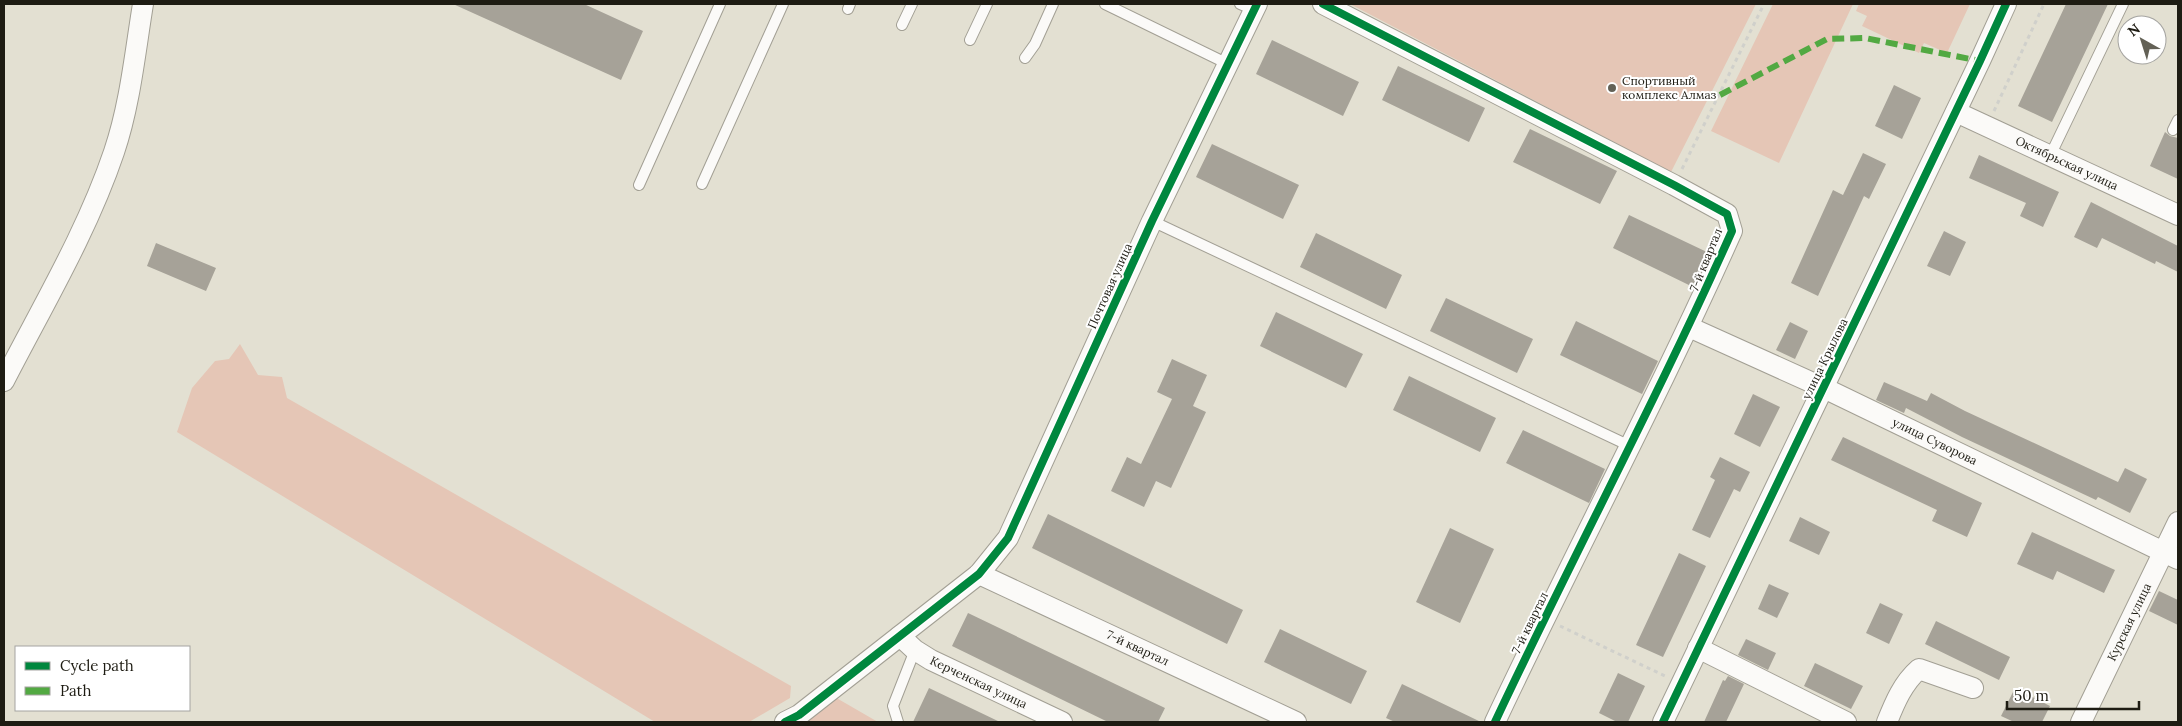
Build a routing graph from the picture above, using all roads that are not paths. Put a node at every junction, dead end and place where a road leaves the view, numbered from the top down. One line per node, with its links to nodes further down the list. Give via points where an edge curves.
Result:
1 (144, 4): 25 (street, via 130,85 106,175)
2 (720, 4): 21 (lane)
3 (782, 4): 20 (lane)
4 (912, 4): 12 (lane)
5 (987, 4): 13 (lane)
6 (1053, 4): 14 (lane)
7 (1105, 4): 15 (lane)
8 (1323, 4): 24 (street, 7-й квартал, via 1727,214 1732,231)
9 (2006, 4): 16 (street, улица Крылова)
10 (2123, 4): 19 (lane)
11 (1250, 6): 15 (street, Почтовая улица)
12 (902, 25)
13 (970, 40)
14 (1025, 58)
15 (1228, 64): 23 (street, Почтовая улица)
16 (1956, 112): 19 (street, Октябрьская улица); 26 (street, улица Крылова)
17 (2178, 120): 18 (lane)
18 (2173, 130)
19 (2050, 156): 22 (street, Октябрьская улица)
20 (702, 184)
21 (640, 185)
22 (2178, 214)
23 (1152, 220): 27 (lane); 30 (street, Почтовая улица, via 1008,538)
24 (1689, 327): 26 (street, улица Суворова); 27 (street, 7-й квартал)
25 (4, 381)
26 (1824, 388): 29 (street, улица Суворова); 32 (street, улица Крылова)
27 (1630, 446): 39 (street, 7-й квартал)
28 (2178, 522): 29 (street, Курская улица)
29 (2171, 556): 43 (street, Курская улица)
30 (979, 574): 31 (street, Почтовая улица); 38 (street, 7-й квартал)
31 (900, 636): 33 (street, Керченская улица); 35 (street, Почтовая улица)
32 (1698, 648): 40 (street, улица Крылова); 41 (street)
33 (915, 650): 36 (lane, via 893,706); 37 (street, Керченская улица, via 1032,712)
34 (1973, 688): 42 (street, via 1919,669 1909,678)
35 (785, 722)
36 (898, 722)
37 (1062, 722)
38 (1296, 722)
39 (1495, 722)
40 (1663, 722)
41 (1846, 722)
42 (1887, 722)
43 (2081, 722)

